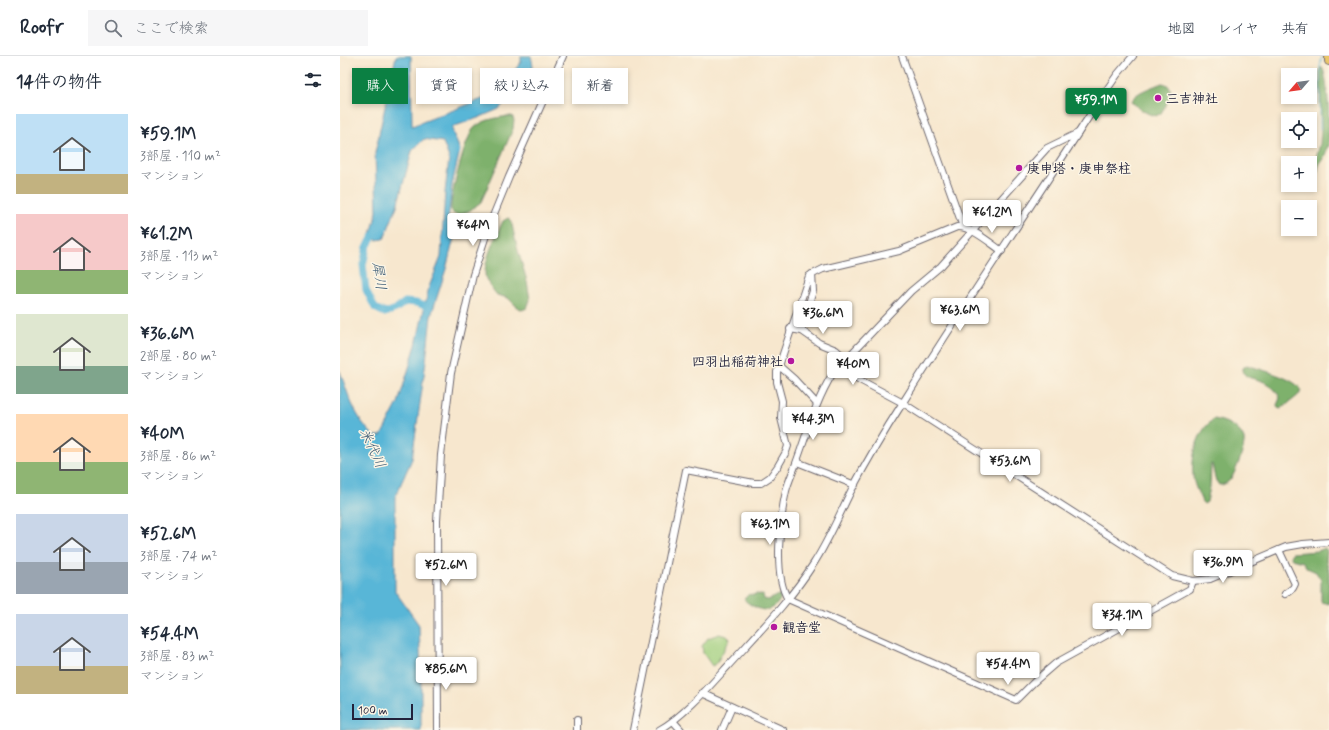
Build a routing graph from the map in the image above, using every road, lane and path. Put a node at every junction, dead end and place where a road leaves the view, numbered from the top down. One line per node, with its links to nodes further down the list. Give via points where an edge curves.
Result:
1 (563, 56): 29 (street, via 489,226 473,275 451,373 441,455 437,521)
2 (902, 56): 7 (street)
3 (1133, 56): 6 (street)
4 (1329, 56): 5 (main road)
5 (1329, 61)
6 (1078, 133): 8 (street, via 1047,148); 9 (street)
7 (963, 227): 8 (street); 10 (street, via 899,251 823,269)
8 (972, 232): 9 (street); 13 (street)
9 (1002, 251): 16 (street)
10 (812, 274): 11 (street, via 806,283); 12 (street, via 813,291 802,324)
11 (790, 329): 12 (street); 14 (street)
12 (802, 332): 13 (street, via 836,350)
13 (846, 359): 15 (street)
14 (778, 365): 17 (street); 31 (street, via 776,374 782,401 781,418 788,446 770,477 761,483 754,483 686,470)
15 (839, 366): 16 (street); 17 (street, via 824,387)
16 (903, 403): 19 (street, via 866,462); 22 (street, via 1160,569 1172,576)
17 (817, 404): 18 (street)
18 (797, 462): 19 (street); 24 (street, via 786,489 780,519 781,579)
19 (855, 485): 24 (street, via 825,546)
20 (1329, 542): 21 (street, via 1303,544)
21 (1279, 550): 22 (street, via 1215,577); 23 (street, via 1295,584)
22 (1193, 581): 24 (street, via 1190,589 1056,663 1016,700)
23 (1285, 594)
24 (788, 599): 25 (street)
25 (702, 693): 26 (street); 28 (street)
26 (732, 707): 34 (street); 35 (street)
27 (577, 720): 30 (street)
28 (673, 721): 32 (street); 33 (street)
29 (438, 730)
30 (577, 730)
31 (633, 730)
32 (659, 730)
33 (681, 730)
34 (722, 730)
35 (783, 730)

